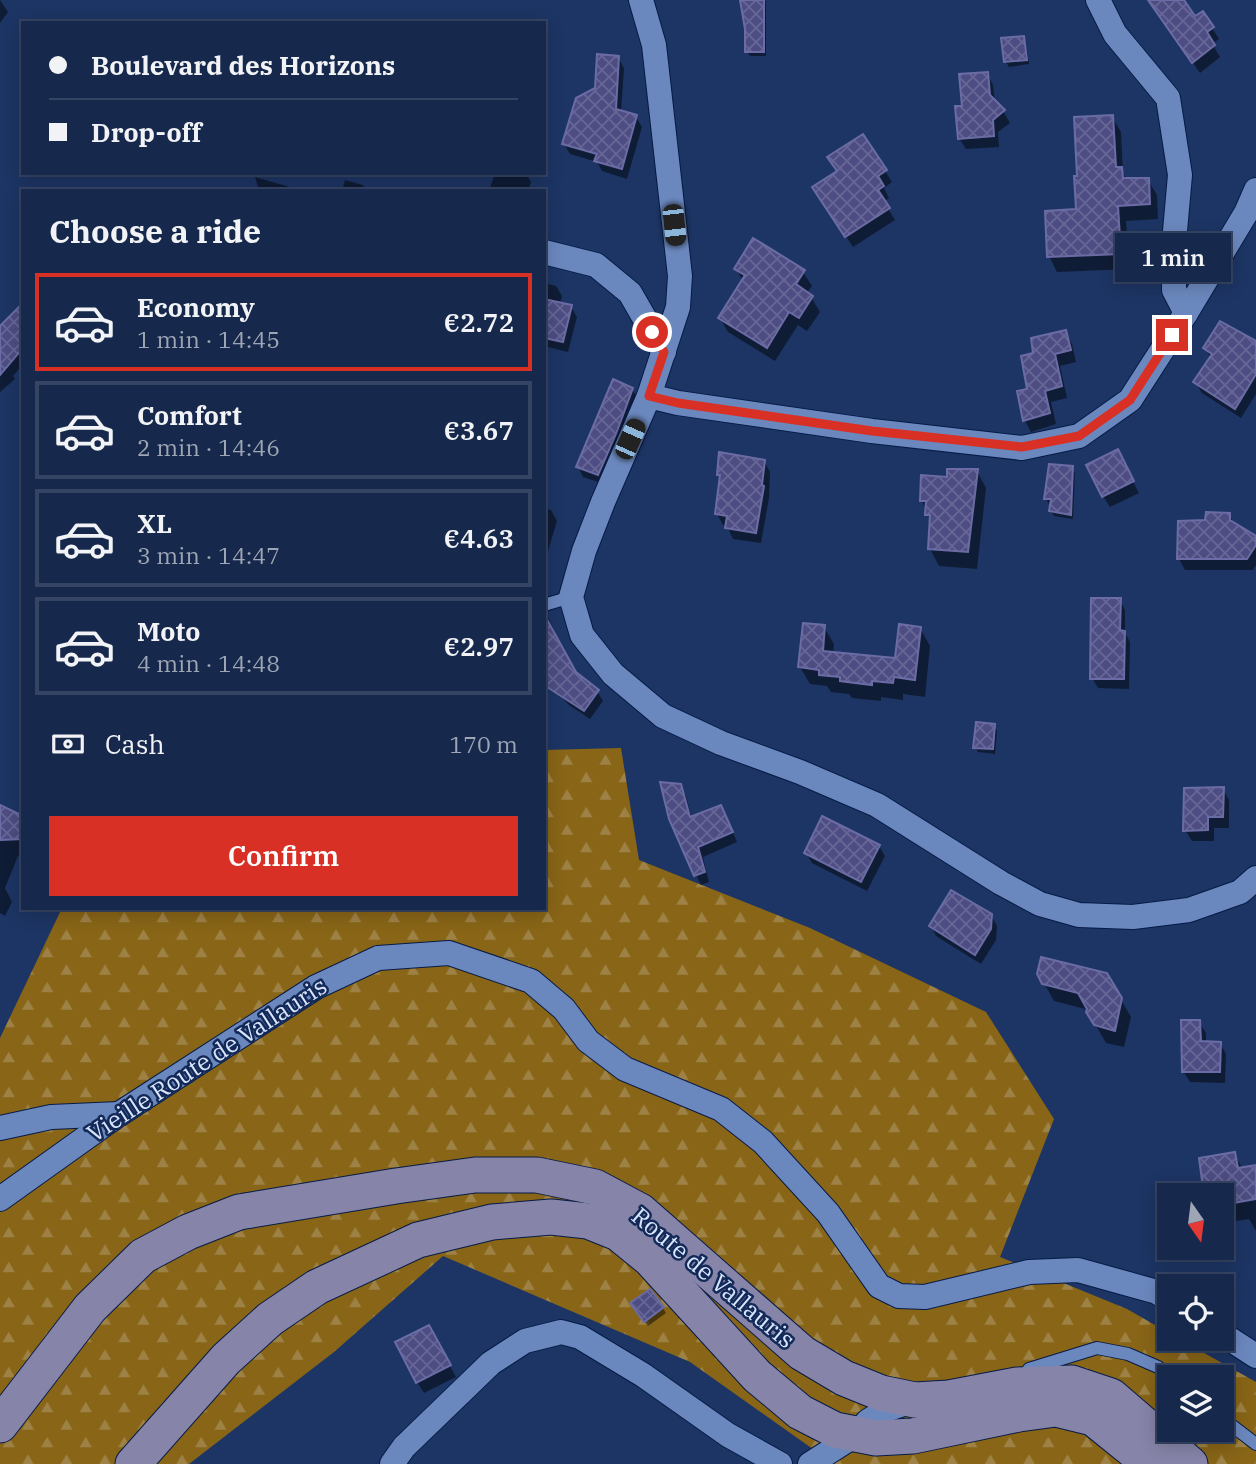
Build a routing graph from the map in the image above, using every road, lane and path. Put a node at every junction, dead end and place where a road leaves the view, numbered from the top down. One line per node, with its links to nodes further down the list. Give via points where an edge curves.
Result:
1 (641, 0): 6 (street, via 654,45 680,276 678,307)
2 (1098, 0): 5 (street, via 1115,34 1168,98 1180,175 1174,290)
3 (1256, 190): 5 (street)
4 (546, 252): 6 (street, via 596,265 630,293)
5 (1186, 313): 7 (street, via 1130,400 1079,436 1022,447 872,431)
6 (664, 352): 7 (street)
7 (649, 396): 8 (street, via 603,502)
8 (571, 597): 9 (lane); 10 (street, via 582,635 613,674 663,716 877,804 1040,904 1079,915 1133,917 1189,910 1240,892)
9 (546, 604)
10 (1256, 878)
11 (120, 1114): 12 (street, via 51,1117); 13 (street, Vieille Route de Vallauris); 14 (street, Vieille Route de Vallauris, via 316,987 378,958 449,953 531,981 564,1009 588,1041 625,1069 721,1109 763,1142 828,1213 879,1286 900,1297 925,1297 1029,1272 1078,1270)
12 (0, 1128)
13 (0, 1199)
14 (1157, 1294)
15 (1234, 1342): 16 (street)
16 (1256, 1356)
17 (1157, 1367): 18 (lane, via 1097,1348 1029,1369)
18 (1017, 1385): 19 (main road, Route de Vallauris, via 949,1398); 29 (main road, Route de Vallauris, via 1072,1383 1111,1396)
19 (915, 1399): 20 (main road, Route de Vallauris, via 856,1383 802,1353 640,1211 595,1187 537,1175 475,1175 239,1212 177,1238 143,1256 90,1308); 22 (street, via 868,1420)
20 (0, 1425)
21 (1234, 1427): 23 (lane)
22 (857, 1434): 24 (main road, Route de Vallauris, via 835,1430 800,1412 757,1376 650,1259 618,1233 587,1221 551,1217 492,1222 418,1240 317,1287 270,1319 226,1359); 27 (street); 28 (main road, Route de Vallauris, via 913,1436 1056,1409 1093,1418)
23 (1256, 1444)
24 (133, 1464)
25 (392, 1464): 26 (street, via 491,1363 525,1341 561,1332 580,1337 727,1435)
26 (780, 1464)
27 (810, 1464)
28 (1150, 1464)
29 (1190, 1464)

